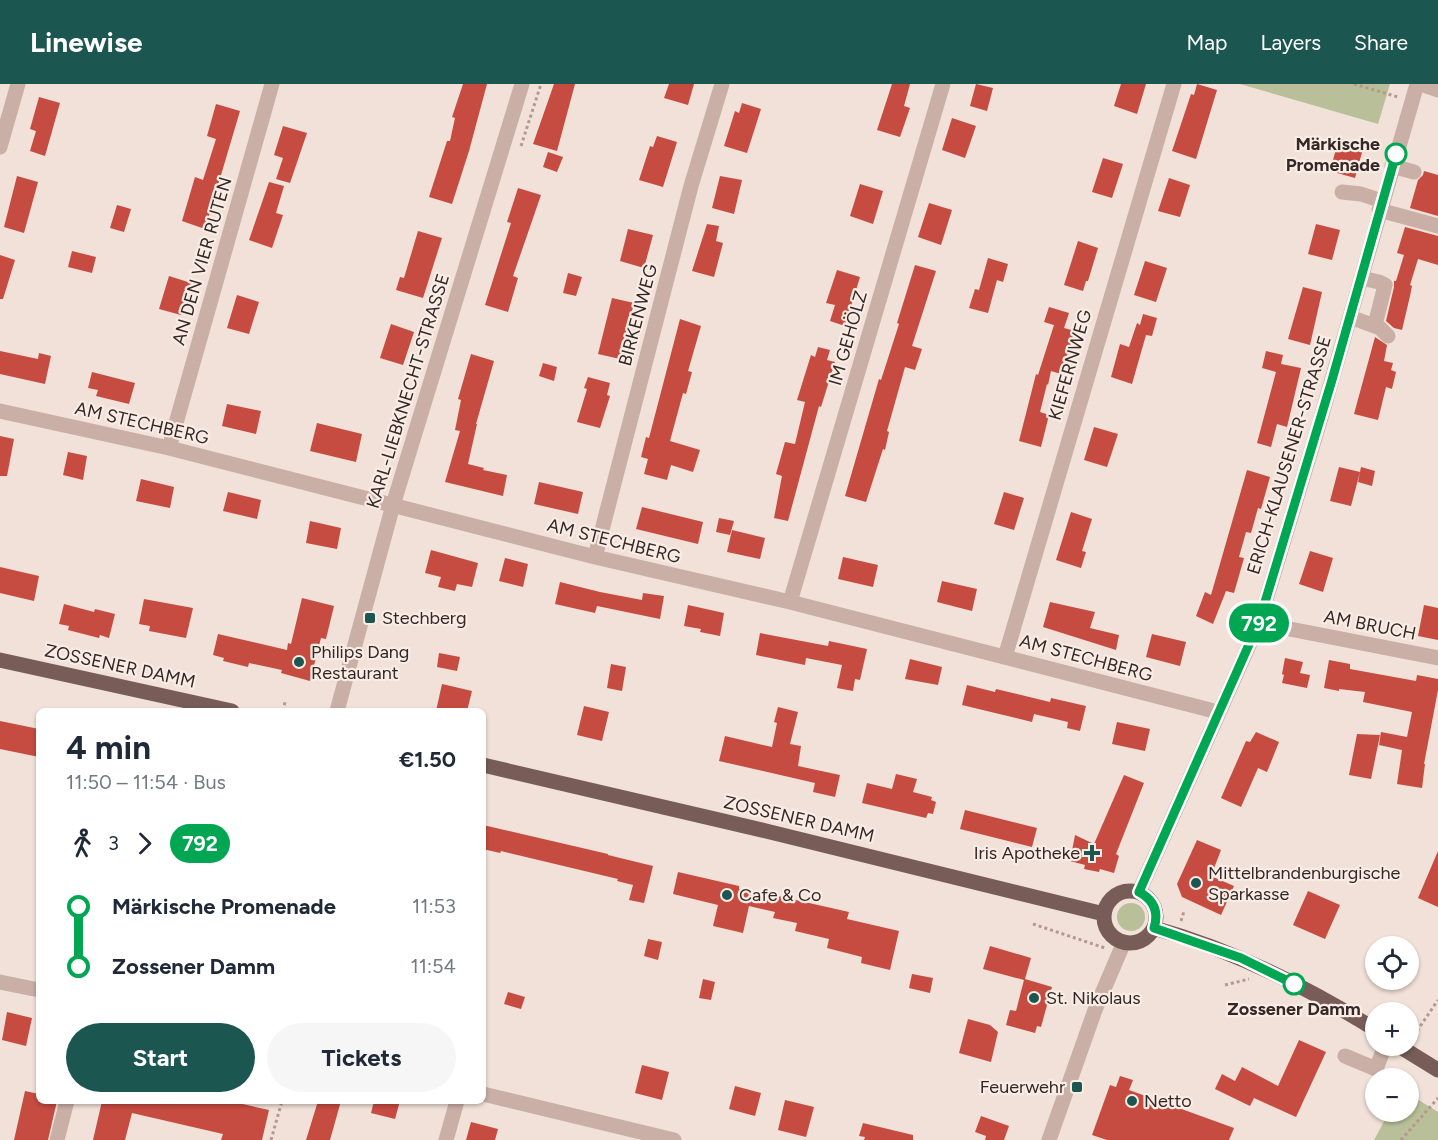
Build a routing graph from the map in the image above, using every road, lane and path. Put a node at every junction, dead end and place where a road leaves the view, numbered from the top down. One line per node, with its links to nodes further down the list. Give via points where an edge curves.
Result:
1 (18, 84): 11 (street)
2 (272, 84): 22 (street, AN DEN VIER RUTEN)
3 (522, 84): 23 (street, KARL-LIEBKNECHT-STRASSE)
4 (722, 84): 24 (street, BIRKENWEG, via 691,186)
5 (943, 84): 25 (street, IM GEHÖLZ)
6 (1174, 84): 27 (street, KIEFERNWEG)
7 (1354, 84): 10 (path)
8 (1418, 84): 9 (street); 10 (street, ERICH-KLAUSENER-STRASSE)
9 (1438, 90)
10 (1412, 101): 12 (street, ERICH-KLAUSENER-STRASSE)
11 (0, 147)
12 (1392, 166): 13 (street); 15 (street, ERICH-KLAUSENER-STRASSE)
13 (1414, 172)
14 (1342, 192): 15 (street, via 1361,194)
15 (1381, 205): 16 (street); 17 (street, ERICH-KLAUSENER-STRASSE)
16 (1438, 226)
17 (1361, 278): 18 (street, ERICH-KLAUSENER-STRASSE); 19 (street, via 1385,285)
18 (1350, 317): 19 (street); 26 (street, ERICH-KLAUSENER-STRASSE)
19 (1375, 325): 20 (street)
20 (1388, 336)
21 (0, 411): 22 (street, AM STECHBERG)
22 (169, 448): 23 (street, AM STECHBERG)
23 (393, 505): 24 (street, AM STECHBERG); 33 (street, KARL-LIEBKNECHT-STRASSE)
24 (595, 557): 25 (street, AM STECHBERG)
25 (790, 602): 27 (street, AM STECHBERG)
26 (1259, 622): 28 (street, AM BRUCH); 34 (street, ERICH-KLAUSENER-STRASSE)
27 (1005, 657): 34 (street, AM STECHBERG)
28 (1438, 658)
29 (0, 660): 31 (main road, ZOSSENER DAMM)
30 (285, 702): 32 (path)
31 (218, 708)
32 (284, 708)
33 (338, 708)
34 (1218, 712): 36 (street, ERICH-KLAUSENER-STRASSE)
35 (486, 766): 37 (main road, ZOSSENER DAMM)
36 (1139, 892): 37 (main road, via 1117,894 1110,899); 39 (main road, via 1147,896 1156,911)
37 (1104, 914): 40 (main road, via 1111,934)
38 (1033, 924): 41 (path)
39 (1154, 928): 40 (main road, via 1142,941); 47 (main road, via 1241,958)
40 (1124, 942): 62 (street, via 1095,1010)
41 (1101, 946)
42 (1253, 978): 44 (path)
43 (0, 982): 45 (street)
44 (1224, 985)
45 (36, 989)
46 (1438, 1000): 48 (path)
47 (1365, 1024)
48 (1419, 1027)
49 (1345, 1056): 50 (street, via 1376,1069)
50 (1381, 1056)
51 (1415, 1056): 52 (main road)
52 (1438, 1070)
53 (486, 1095): 61 (street)
54 (1438, 1098): 63 (path)
55 (66, 1104): 58 (street)
56 (281, 1104): 59 (path)
57 (455, 1104): 60 (street)
58 (57, 1140)
59 (271, 1140)
60 (446, 1140)
61 (674, 1140)
62 (1049, 1140)
63 (1401, 1140)

